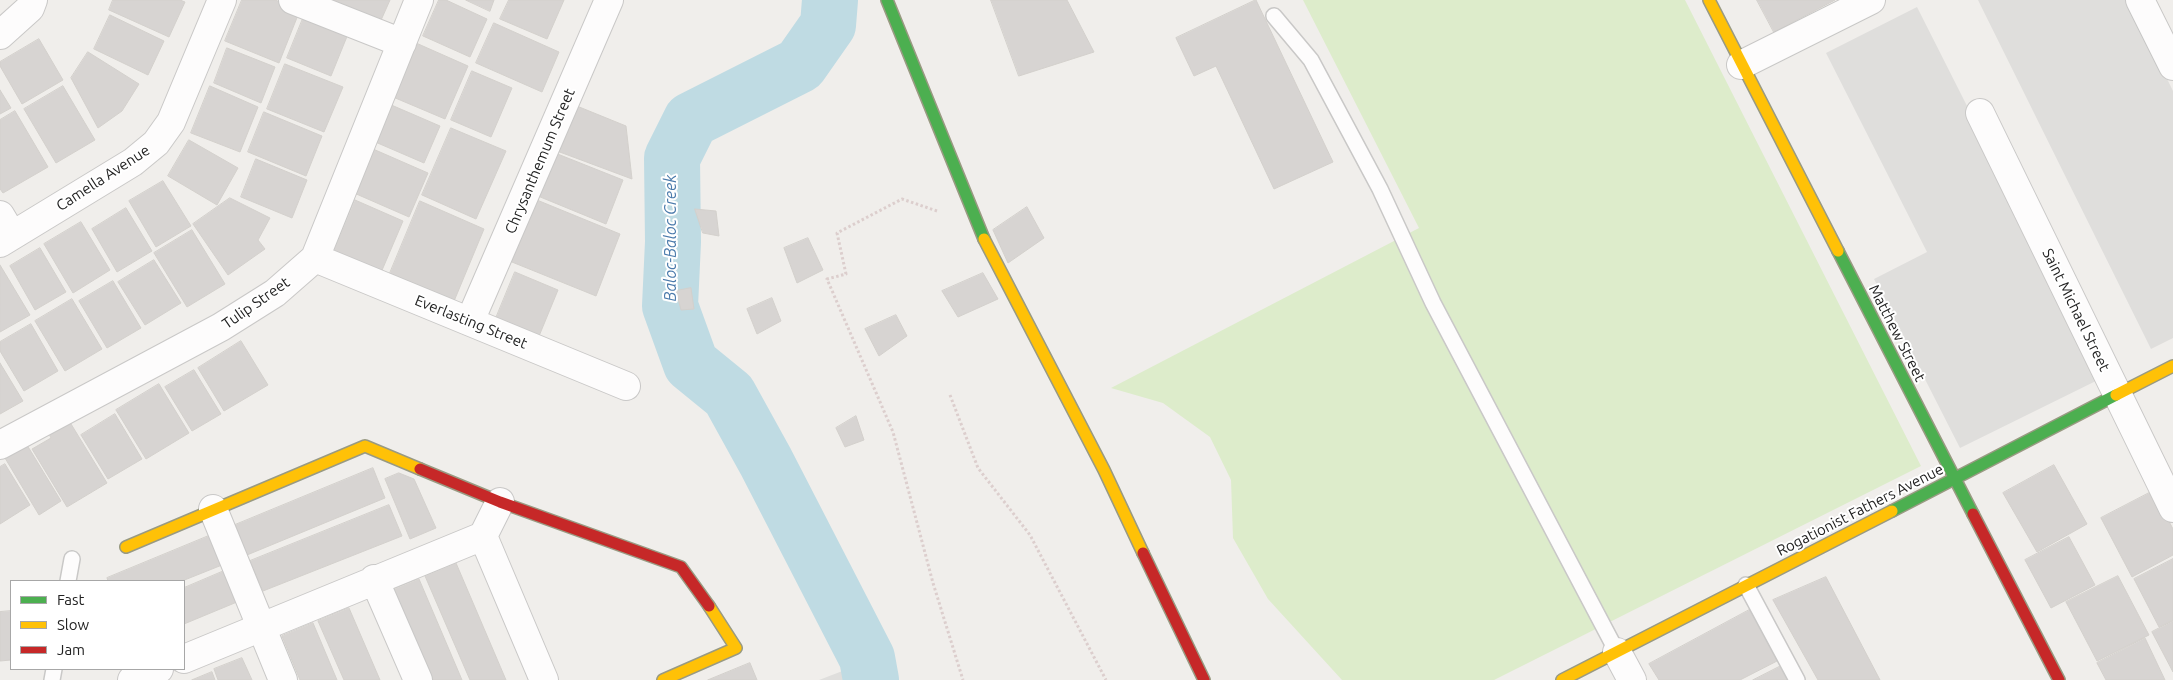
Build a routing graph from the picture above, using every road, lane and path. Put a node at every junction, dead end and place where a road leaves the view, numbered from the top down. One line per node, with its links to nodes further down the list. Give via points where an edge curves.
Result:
1 (32, 0): 11 (street, via 30,8)
2 (222, 0): 17 (street, Camella Avenue, via 171,122 156,143 133,162)
3 (293, 0): 12 (street)
4 (419, 0): 12 (street, Tulip Street)
5 (609, 0): 19 (street, Chrysanthemum Street)
6 (886, 0): 46 (street, via 976,224 1104,470)
7 (1709, 0): 13 (street, Matthew Street)
8 (1871, 0): 13 (street)
9 (2140, 0): 14 (street)
10 (1274, 16): 36 (lane, via 1311,60 1380,190 1438,312)
11 (0, 35)
12 (402, 43): 18 (street, Tulip Street)
13 (1741, 65): 25 (street, Matthew Street)
14 (2173, 66)
15 (1980, 113): 23 (street, Saint Michael Street)
16 (902, 199): 44 (path, via 837,233 846,274 828,279 893,432 932,583)
17 (4, 231)
18 (315, 258): 19 (street, Everlasting Street); 24 (street, Tulip Street, via 276,293 221,327)
19 (470, 321): 21 (street, Everlasting Street)
20 (2173, 366): 23 (street, Rogationist Fathers Avenue)
21 (626, 386)
22 (950, 395): 45 (path, via 978,468 1030,535)
23 (2118, 395): 25 (street, Rogationist Fathers Avenue); 27 (street, Saint Michael Street)
24 (0, 445)
25 (1955, 478): 34 (street, Rogationist Fathers Avenue); 50 (street, Matthew Street)
26 (500, 502): 28 (street, via 365,446); 29 (street); 43 (street, via 681,567 716,614 736,648)
27 (2173, 508)
28 (213, 510): 30 (street); 35 (street)
29 (483, 536): 32 (street); 42 (street)
30 (126, 547)
31 (72, 559): 33 (lane)
32 (374, 579): 35 (street); 41 (street)
33 (68, 580)
34 (1746, 585): 36 (street, Rogationist Fathers Avenue); 49 (lane)
35 (261, 626): 37 (street); 40 (street)
36 (1617, 652): 47 (street, Rogationist Fathers Avenue); 48 (street)
37 (185, 658)
38 (157, 670): 39 (street)
39 (132, 680)
40 (283, 680)
41 (418, 680)
42 (544, 680)
43 (663, 680)
44 (963, 680)
45 (1106, 680)
46 (1204, 680)
47 (1562, 680)
48 (1632, 680)
49 (1797, 680)
50 (2059, 680)

